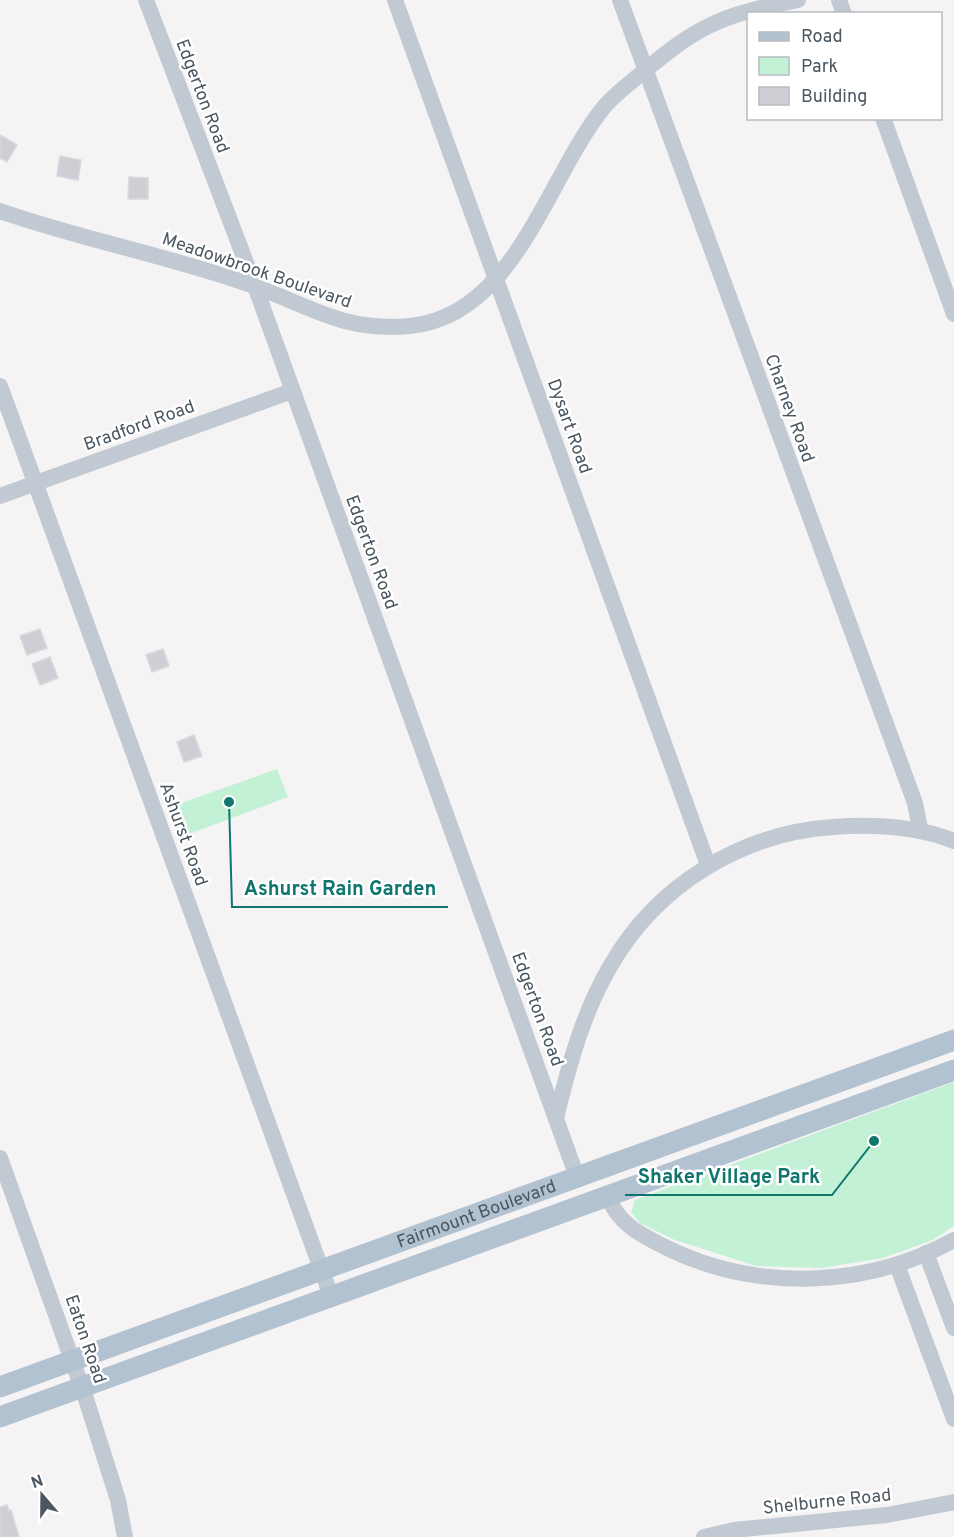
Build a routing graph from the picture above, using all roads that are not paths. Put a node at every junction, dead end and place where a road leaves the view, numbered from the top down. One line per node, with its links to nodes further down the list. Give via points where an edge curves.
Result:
1 (146, 0): 9 (street, Edgerton Road)
2 (395, 0): 8 (street, Dysart Road)
3 (620, 0): 5 (street, Charney Road)
4 (798, 0): 5 (street, Meadowbrook Boulevard, via 715,23 668,51)
5 (646, 70): 8 (street, Meadowbrook Boulevard, via 606,106 585,133 525,237); 15 (street, Charney Road, via 915,803)
6 (884, 120): 10 (street)
7 (0, 211): 9 (street, Meadowbrook Boulevard)
8 (495, 279): 9 (street, Meadowbrook Boulevard, via 481,295 448,316 430,323 400,326 340,321); 17 (street, Dysart Road)
9 (255, 286): 12 (street, Edgerton Road)
10 (954, 314)
11 (0, 386): 13 (street, Ashurst Road)
12 (292, 391): 13 (street, Bradford Road); 20 (street, Edgerton Road)
13 (35, 483): 14 (street, Bradford Road); 27 (street, Ashurst Road)
14 (0, 496)
15 (920, 829): 16 (street); 17 (street, via 805,829 760,842)
16 (954, 841)
17 (708, 865): 20 (street, via 649,914 611,964 577,1042)
18 (954, 1040): 22 (main road, Fairmount Boulevard)
19 (954, 1070): 23 (main road, Fairmount Boulevard)
20 (556, 1119): 22 (street, Edgerton Road)
21 (0, 1158): 30 (street, Eaton Road)
22 (577, 1177): 27 (main road, Fairmount Boulevard)
23 (607, 1195): 26 (street, via 621,1220 642,1236 691,1259 739,1272 809,1279); 28 (main road, Fairmount Boulevard)
24 (954, 1240): 25 (street)
25 (926, 1253): 26 (street); 29 (street)
26 (897, 1265): 34 (street)
27 (322, 1270): 28 (street, Ashurst Road); 30 (main road, Fairmount Boulevard)
28 (331, 1296): 31 (main road, Fairmount Boulevard)
29 (954, 1328)
30 (73, 1361): 31 (street, Eaton Road); 32 (main road, Fairmount Boulevard)
31 (82, 1387): 33 (main road, Fairmount Boulevard); 36 (street, Eaton Road, via 118,1500)
32 (0, 1388)
33 (0, 1417)
34 (954, 1419)
35 (954, 1502): 37 (street, Shelburne Road, via 887,1515 734,1530)
36 (125, 1537)
37 (704, 1537)

